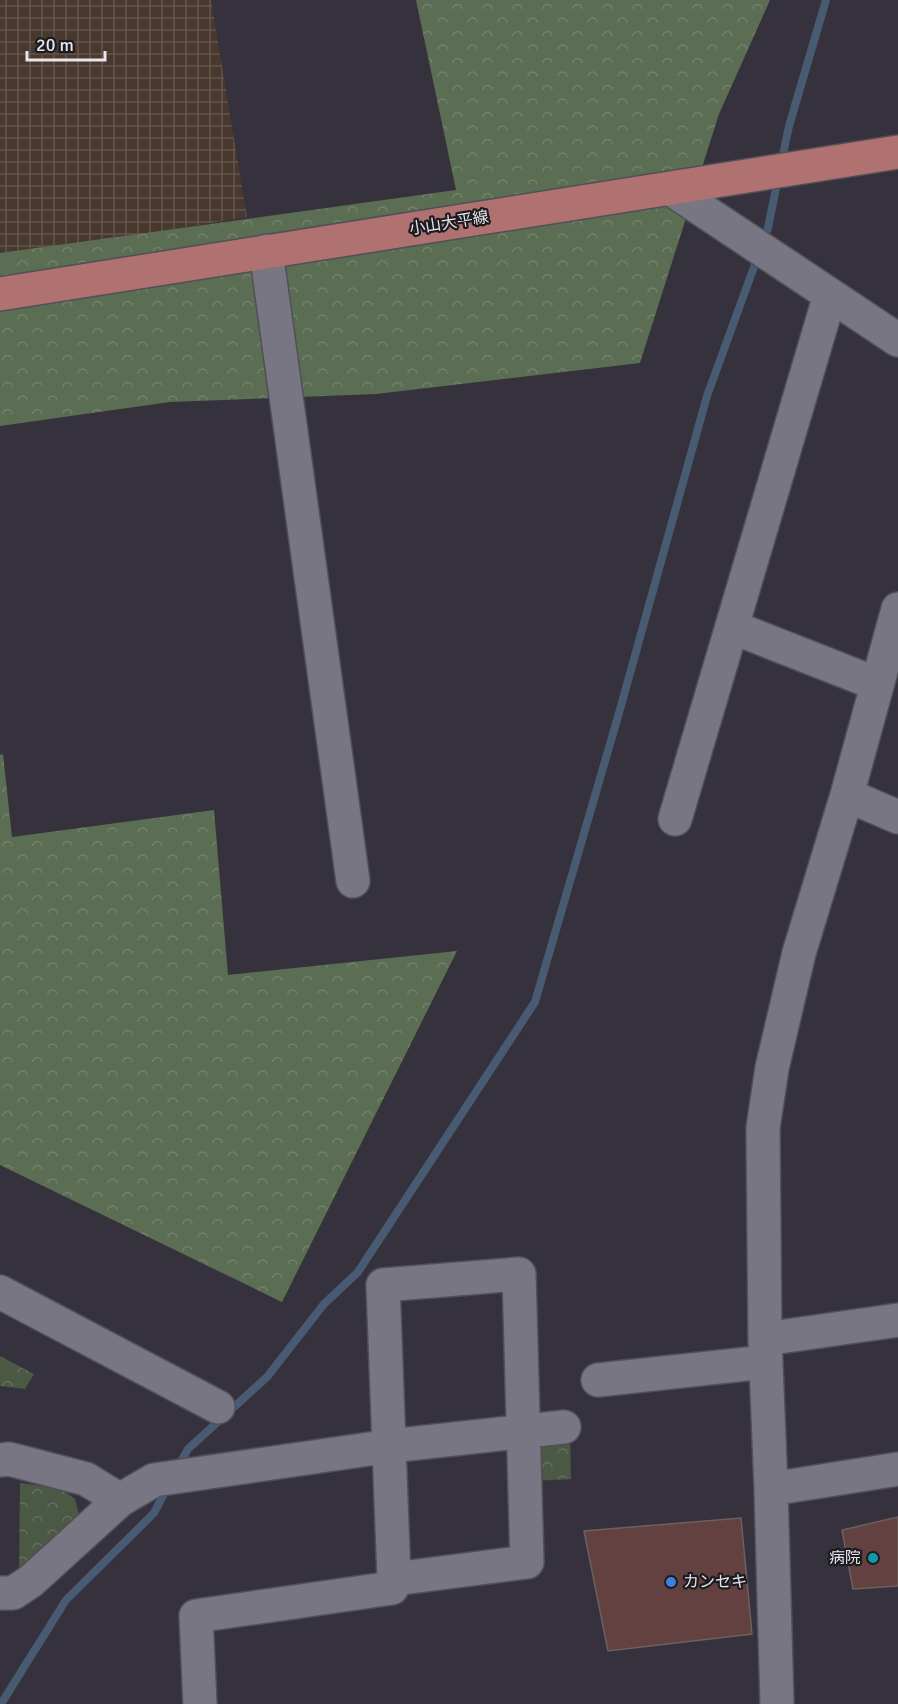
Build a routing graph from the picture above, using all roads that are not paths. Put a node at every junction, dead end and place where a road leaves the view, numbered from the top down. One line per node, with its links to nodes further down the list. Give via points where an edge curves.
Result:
1 (898, 152): 2 (main road, 小山大平線)
2 (671, 189): 3 (main road, 小山大平線); 5 (street)
3 (266, 250): 4 (main road, 小山大平線); 13 (street)
4 (0, 294)
5 (830, 295): 6 (street); 8 (street)
6 (898, 340)
7 (898, 609): 9 (street)
8 (732, 627): 9 (street); 12 (street)
9 (885, 676): 10 (street)
10 (847, 795): 11 (street); 16 (street, via 799,953 772,1068 763,1128)
11 (898, 818)
12 (675, 819)
13 (353, 881)
14 (0, 1292): 18 (street)
15 (898, 1320): 16 (street)
16 (766, 1350): 17 (street); 24 (street)
17 (598, 1380)
18 (218, 1407)
19 (564, 1427): 20 (street)
20 (525, 1431): 21 (street); 21 (street, via 519,1274 383,1285); 26 (street, via 527,1562)
21 (390, 1446): 25 (street, via 154,1480); 26 (street)
22 (0, 1460): 25 (street, via 86,1479)
23 (898, 1469): 24 (street)
24 (771, 1489): 29 (street)
25 (120, 1500): 27 (street, via 31,1581 13,1593)
26 (394, 1579): 28 (street, via 392,1588 195,1616)
27 (0, 1593)
28 (200, 1704)
29 (777, 1704)

